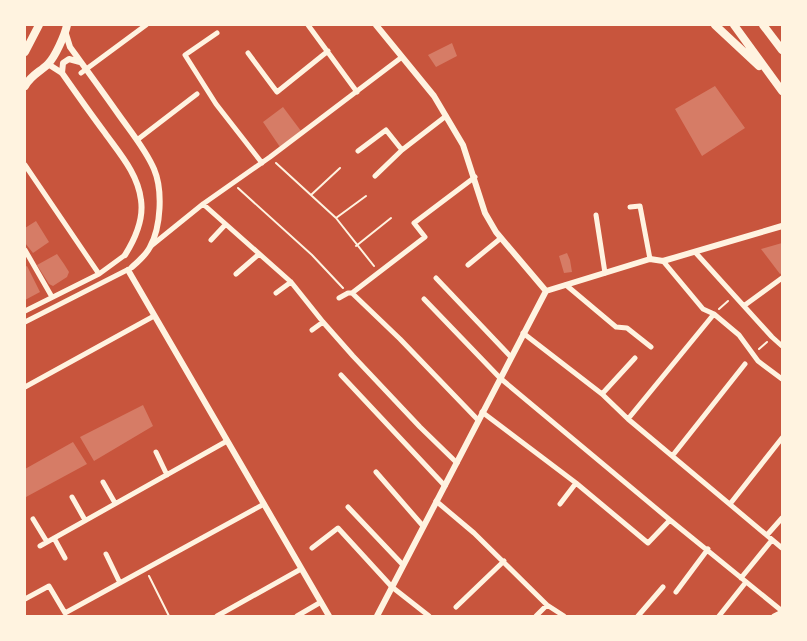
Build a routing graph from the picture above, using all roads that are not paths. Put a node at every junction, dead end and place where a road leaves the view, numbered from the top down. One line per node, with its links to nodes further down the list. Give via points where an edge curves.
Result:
1 (39, 25): 12 (main road)
2 (308, 25): 11 (street)
3 (376, 25): 14 (street)
4 (715, 25): 19 (main road)
5 (734, 25): 19 (main road)
6 (763, 25): 10 (main road)
7 (142, 26): 18 (street)
8 (66, 28): 15 (street, via 70,47); 16 (main road)
9 (216, 33): 28 (street, via 185,56 216,104)
10 (782, 50)
11 (328, 51): 13 (street, via 277,92); 22 (street)
12 (25, 52)
13 (248, 53)
14 (402, 57): 22 (street); 24 (street)
15 (81, 62): 17 (street, via 68,59 63,63); 25 (street)
16 (48, 64): 17 (street); 20 (main road, via 29,78)
17 (62, 73): 43 (street, via 124,158 138,186 142,202 140,220)
18 (81, 74)
19 (772, 78): 21 (main road)
20 (25, 86)
21 (782, 91)
22 (357, 92): 28 (street)
23 (197, 94): 25 (street)
24 (446, 116): 26 (street); 31 (street, via 463,145)
25 (137, 140): 39 (street, via 154,169 160,188 159,213)
26 (402, 150): 27 (street, via 386,130); 30 (street)
27 (358, 151)
28 (262, 163): 32 (street)
29 (25, 165): 49 (street)
30 (375, 176)
31 (475, 177): 37 (street, via 485,213); 57 (street, via 414,222 425,237)
32 (202, 204): 35 (street); 39 (street)
33 (630, 208): 44 (street, via 640,206)
34 (596, 216): 48 (street)
35 (225, 225): 38 (street); 42 (street)
36 (782, 226): 41 (street)
37 (501, 238): 46 (street); 55 (street)
38 (210, 240)
39 (150, 247): 47 (street)
40 (25, 250): 58 (street)
41 (695, 252): 45 (street); 61 (street)
42 (260, 254): 50 (street); 53 (street)
43 (126, 255): 49 (street)
44 (650, 259): 45 (street); 48 (street)
45 (662, 262): 63 (street, via 704,309)
46 (468, 265)
47 (130, 268): 64 (street); 65 (street)
48 (605, 273): 54 (street)
49 (99, 274): 58 (street)
50 (236, 274)
51 (436, 278): 71 (street)
52 (782, 278): 61 (street)
53 (291, 282): 56 (street); 66 (street)
54 (566, 285): 55 (street); 70 (street, via 616,327 627,328)
55 (546, 292): 68 (street)
56 (276, 293)
57 (350, 293): 59 (street); 80 (street, via 400,338)
58 (52, 297): 62 (street)
59 (339, 298)
60 (424, 299): 75 (street)
61 (745, 305): 69 (street)
62 (25, 311)
63 (714, 314): 76 (street, via 739,335 758,361); 81 (street)
64 (154, 316): 77 (street); 83 (street)
65 (25, 322)
66 (323, 322): 67 (street); 86 (street)
67 (312, 330)
68 (523, 333): 71 (street); 78 (street)
69 (782, 346)
70 (651, 347)
71 (511, 357): 75 (street)
72 (635, 358): 78 (street)
73 (745, 364): 85 (street)
74 (341, 376): 91 (street)
75 (500, 378): 79 (street); 102 (street)
76 (782, 379)
77 (25, 387)
78 (602, 394): 81 (street)
79 (482, 412): 80 (street); 90 (street)
80 (478, 420): 86 (street)
81 (628, 420): 85 (street)
82 (782, 438): 97 (street)
83 (227, 441): 88 (street); 95 (street)
84 (156, 452): 88 (street)
85 (673, 455): 97 (street)
86 (457, 463): 91 (street)
87 (376, 472): 103 (street)
88 (168, 475): 94 (street)
89 (102, 482): 94 (street)
90 (576, 483): 96 (street); 102 (street, via 648,543)
91 (445, 486): 93 (street)
92 (72, 497): 101 (street)
93 (436, 501): 103 (street); 114 (street)
94 (115, 503): 101 (street)
95 (264, 504): 116 (street); 119 (street)
96 (560, 504)
97 (730, 504): 104 (street)
98 (348, 507): 115 (street)
99 (782, 518): 104 (street)
100 (33, 519): 107 (street)
101 (85, 520): 105 (street)
102 (670, 520): 111 (street)
103 (423, 526): 115 (street)
104 (767, 535): 106 (street)
105 (54, 538): 107 (street); 113 (street)
106 (772, 540): 110 (street); 117 (street)
107 (46, 542): 108 (street)
108 (40, 546)
109 (312, 548): 120 (street, via 338,528)
110 (782, 548)
111 (708, 549): 117 (street); 122 (street)
112 (106, 554): 119 (street)
113 (65, 558)
114 (504, 561): 125 (street); 126 (street)
115 (403, 565): 120 (street)
116 (301, 569): 124 (street); 128 (street)
117 (740, 578): 118 (street)
118 (746, 582): 127 (street); 136 (street)
119 (120, 583): 123 (street, via 65,613 49,586)
120 (392, 587): 131 (street); 132 (street)
121 (663, 587): 135 (street)
122 (676, 592)
123 (25, 599)
124 (321, 602): 129 (street); 130 (street)
125 (548, 605): 133 (street); 134 (street)
126 (456, 607)
127 (782, 611): 137 (street)
128 (217, 616)
129 (297, 616)
130 (329, 616)
131 (377, 616)
132 (429, 616)
133 (536, 616)
134 (564, 616)
135 (638, 616)
136 (719, 616)
137 (774, 616)

